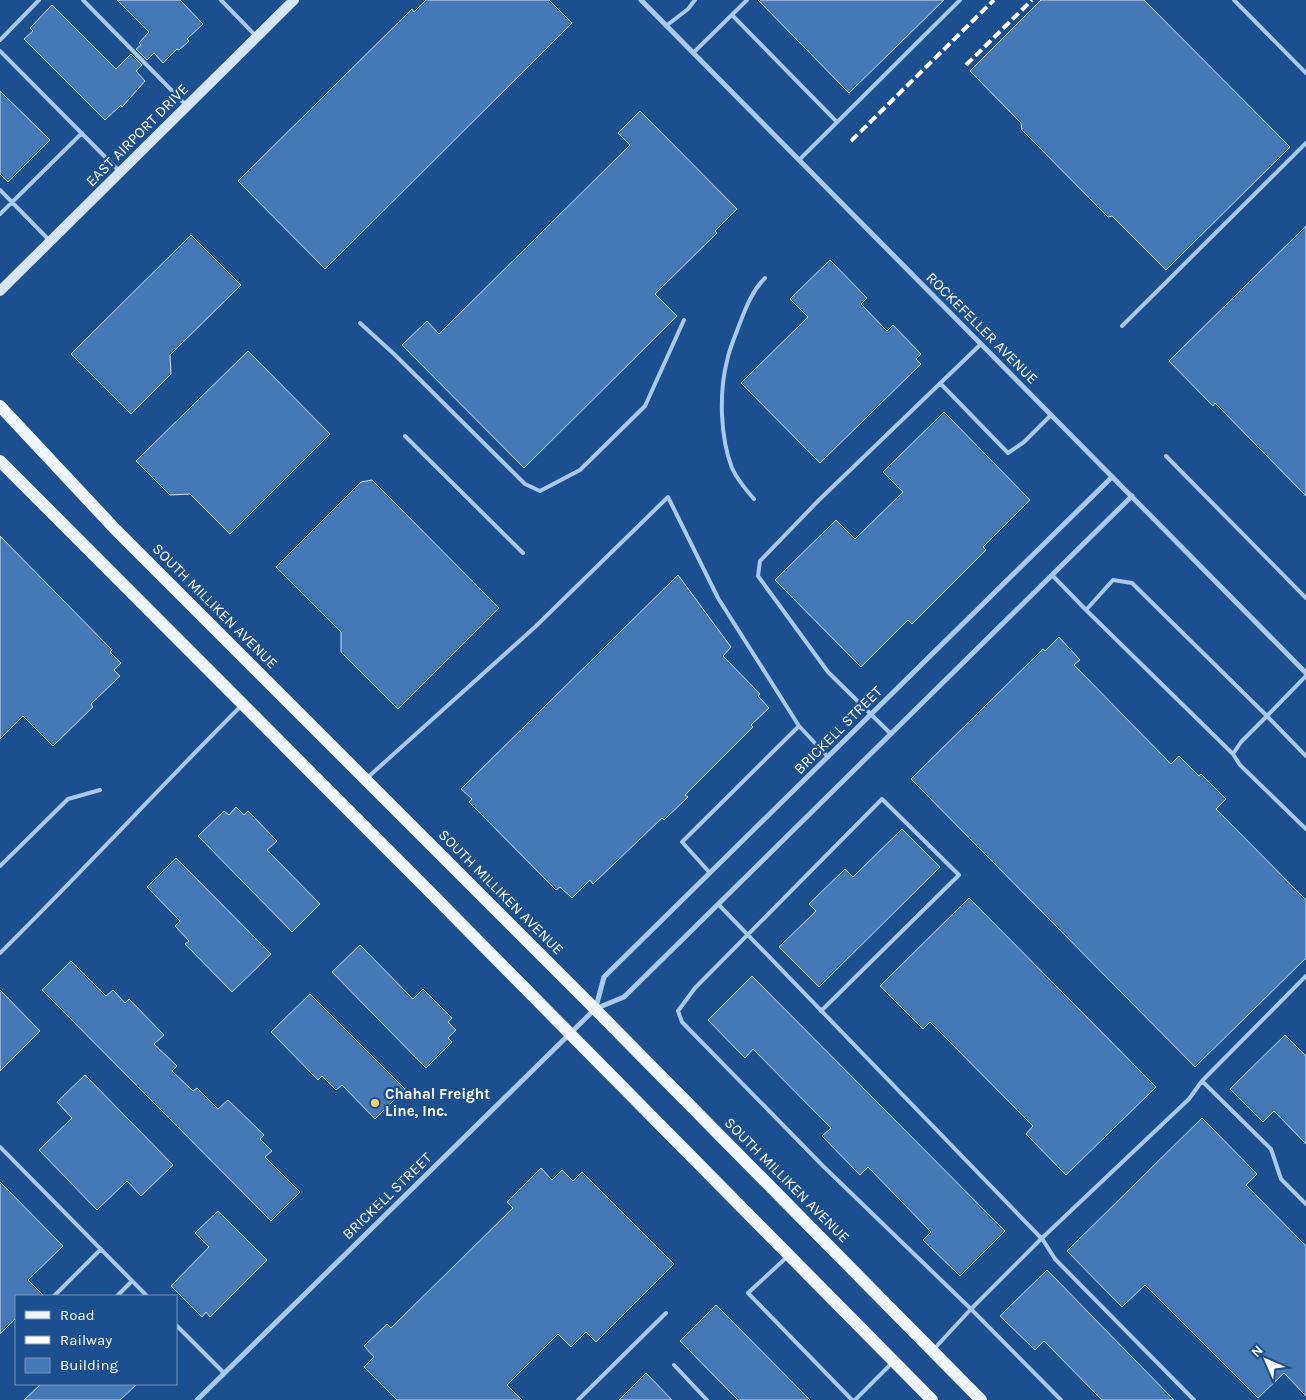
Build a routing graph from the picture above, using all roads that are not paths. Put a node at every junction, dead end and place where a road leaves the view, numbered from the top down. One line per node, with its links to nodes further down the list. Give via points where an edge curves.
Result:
1 (39, 0): 13 (lane)
2 (83, 0): 17 (lane)
3 (221, 0): 12 (lane)
4 (294, 0): 12 (main road, EAST AIRPORT DRIVE)
5 (641, 0): 11 (street, ROCKEFELLER AVENUE)
6 (695, 0): 11 (lane)
7 (747, 0): 10 (lane)
8 (960, 0): 18 (lane)
9 (1234, 0): 16 (lane)
10 (732, 15): 15 (lane); 18 (lane)
11 (666, 26): 15 (street, ROCKEFELLER AVENUE)
12 (257, 37): 17 (main road, EAST AIRPORT DRIVE)
13 (0, 40)
14 (0, 51): 19 (lane)
15 (693, 53): 21 (street, ROCKEFELLER AVENUE)
16 (1306, 73)
17 (187, 106): 22 (main road, EAST AIRPORT DRIVE)
18 (837, 122): 21 (lane)
19 (82, 133): 22 (lane); 24 (lane)
20 (1306, 143): 31 (lane)
21 (799, 160): 32 (street, ROCKEFELLER AVENUE)
22 (120, 172): 26 (main road, EAST AIRPORT DRIVE)
23 (0, 190): 24 (lane)
24 (12, 202): 25 (lane); 26 (lane)
25 (0, 214)
26 (50, 242): 28 (main road, EAST AIRPORT DRIVE)
27 (765, 278): 41 (lane, via 756,286 748,302 727,359 723,382 725,440 732,468)
28 (0, 291)
29 (684, 320): 30 (lane, via 645,406 580,470 540,491 525,484)
30 (360, 323)
31 (1122, 326)
32 (981, 344): 33 (lane); 35 (street, ROCKEFELLER AVENUE)
33 (940, 383): 35 (lane, via 1008,453); 48 (lane, via 760,562 758,576 774,599 828,672)
34 (0, 406): 55 (main road, SOUTH MILLIKEN AVENUE, via 116,530)
35 (1051, 415): 39 (street, ROCKEFELLER AVENUE)
36 (405, 436): 42 (lane)
37 (1166, 456): 44 (lane)
38 (0, 461): 47 (main road)
39 (1112, 476): 40 (street, ROCKEFELLER AVENUE); 48 (street, BRICKELL STREET)
40 (1132, 496): 43 (street, BRICKELL STREET); 46 (street, ROCKEFELLER AVENUE)
41 (754, 499)
42 (523, 553)
43 (1052, 575): 45 (lane); 51 (street, BRICKELL STREET)
44 (1306, 598)
45 (1086, 610): 49 (lane, via 1113,580 1132,583); 52 (lane)
46 (1306, 674): 49 (lane)
47 (243, 704): 62 (lane); 66 (main road)
48 (871, 715): 51 (lane); 54 (street, BRICKELL STREET)
49 (1267, 716): 52 (lane, via 1240,742); 53 (lane)
50 (799, 726): 54 (lane); 55 (lane, via 718,598 668,497 535,627); 59 (lane, via 682,842)
51 (891, 734): 60 (street, BRICKELL STREET)
52 (1233, 754): 57 (lane, via 1240,765)
53 (1306, 756)
54 (828, 757): 59 (street, BRICKELL STREET)
55 (365, 779): 64 (main road, SOUTH MILLIKEN AVENUE)
56 (100, 790): 58 (lane, via 68,800)
57 (1306, 829)
58 (0, 866)
59 (710, 873): 64 (street, BRICKELL STREET, via 604,977)
60 (719, 905): 61 (lane); 64 (street, BRICKELL STREET, via 624,997)
61 (747, 935): 65 (lane); 65 (lane, via 882,799 959,876); 77 (lane, via 695,988 678,1011 682,1022 823,1166)
62 (0, 953)
63 (1305, 978): 67 (lane)
64 (595, 1009): 66 (street, BRICKELL STREET); 80 (main road, SOUTH MILLIKEN AVENUE)
65 (821, 1011): 70 (lane)
66 (570, 1033): 72 (main road); 83 (street, BRICKELL STREET)
67 (1202, 1081): 69 (lane, via 1271,1149 1281,1179); 70 (lane, via 1189,1099)
68 (0, 1147): 71 (lane)
69 (1306, 1204)
70 (1041, 1239): 77 (lane); 91 (lane, via 1055,1259)
71 (101, 1249): 73 (lane); 74 (lane)
72 (789, 1255): 81 (main road); 87 (lane, via 748,1293)
73 (132, 1281): 75 (lane); 76 (lane)
74 (55, 1295)
75 (118, 1295)
76 (147, 1295)
77 (971, 1309): 80 (lane); 90 (lane)
78 (666, 1313): 85 (lane)
79 (178, 1327): 83 (lane)
80 (932, 1350): 89 (main road, SOUTH MILLIKEN AVENUE)
81 (894, 1362): 87 (lane); 88 (main road)
82 (674, 1365): 86 (lane)
83 (224, 1373): 84 (street, BRICKELL STREET)
84 (197, 1400)
85 (578, 1400)
86 (708, 1400)
87 (853, 1400)
88 (932, 1400)
89 (981, 1400)
90 (1061, 1400)
91 (1194, 1400)

